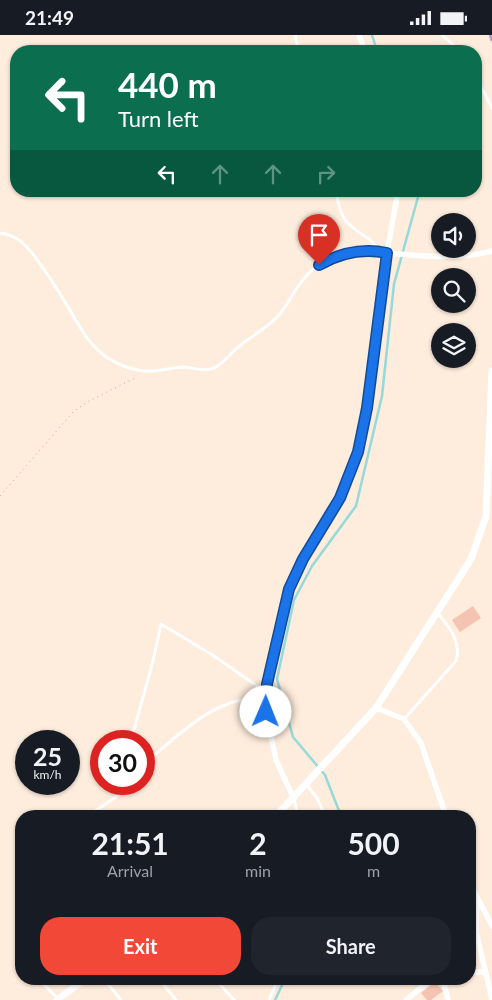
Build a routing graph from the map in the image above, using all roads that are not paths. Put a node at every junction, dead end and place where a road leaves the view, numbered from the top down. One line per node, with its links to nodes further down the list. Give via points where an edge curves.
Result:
1 (442, 35): 2 (lane)
2 (453, 45)
3 (482, 89): 4 (lane)
4 (492, 108)
5 (337, 197): 8 (lane, via 344,219 373,241)
6 (397, 197): 10 (street)
7 (0, 233): 8 (lane, via 25,245 98,352 111,361 143,371 184,367 202,371 217,366 270,324 303,280 319,265 346,254)
8 (379, 251): 10 (lane)
9 (492, 251): 10 (street, via 470,256)
10 (387, 253): 13 (street, via 367,408 358,452 340,498 289,589)
11 (492, 371): 12 (street, via 486,516 471,559)
12 (437, 612): 15 (street); 16 (lane, via 458,646 456,661)
13 (266, 692): 14 (street); 17 (lane, via 161,624)
14 (265, 702): 18 (lane, via 241,699 219,708 188,727); 21 (street, via 276,760)
15 (376, 708): 16 (street); 19 (street)
16 (404, 719): 26 (street, via 420,743)
17 (135, 730)
18 (155, 755)
19 (308, 783): 21 (street); 25 (lane)
20 (118, 795): 22 (lane)
21 (294, 799): 23 (street); 24 (lane)
22 (97, 810)
23 (282, 810)
24 (297, 810)
25 (322, 810)
26 (444, 810)
27 (477, 897): 28 (street); 30 (street, via 476,931)
28 (492, 926)
29 (476, 972): 30 (street)
30 (485, 972): 46 (street)
31 (46, 985): 39 (lane)
32 (78, 985): 39 (street)
33 (109, 985): 40 (lane)
34 (163, 985): 41 (lane)
35 (220, 985): 42 (lane)
36 (275, 985): 43 (lane)
37 (425, 985): 44 (street)
38 (444, 985): 45 (street)
39 (62, 999)
40 (121, 1000)
41 (176, 1000)
42 (234, 1000)
43 (269, 1000)
44 (406, 1000)
45 (448, 1000)
46 (492, 1000)

